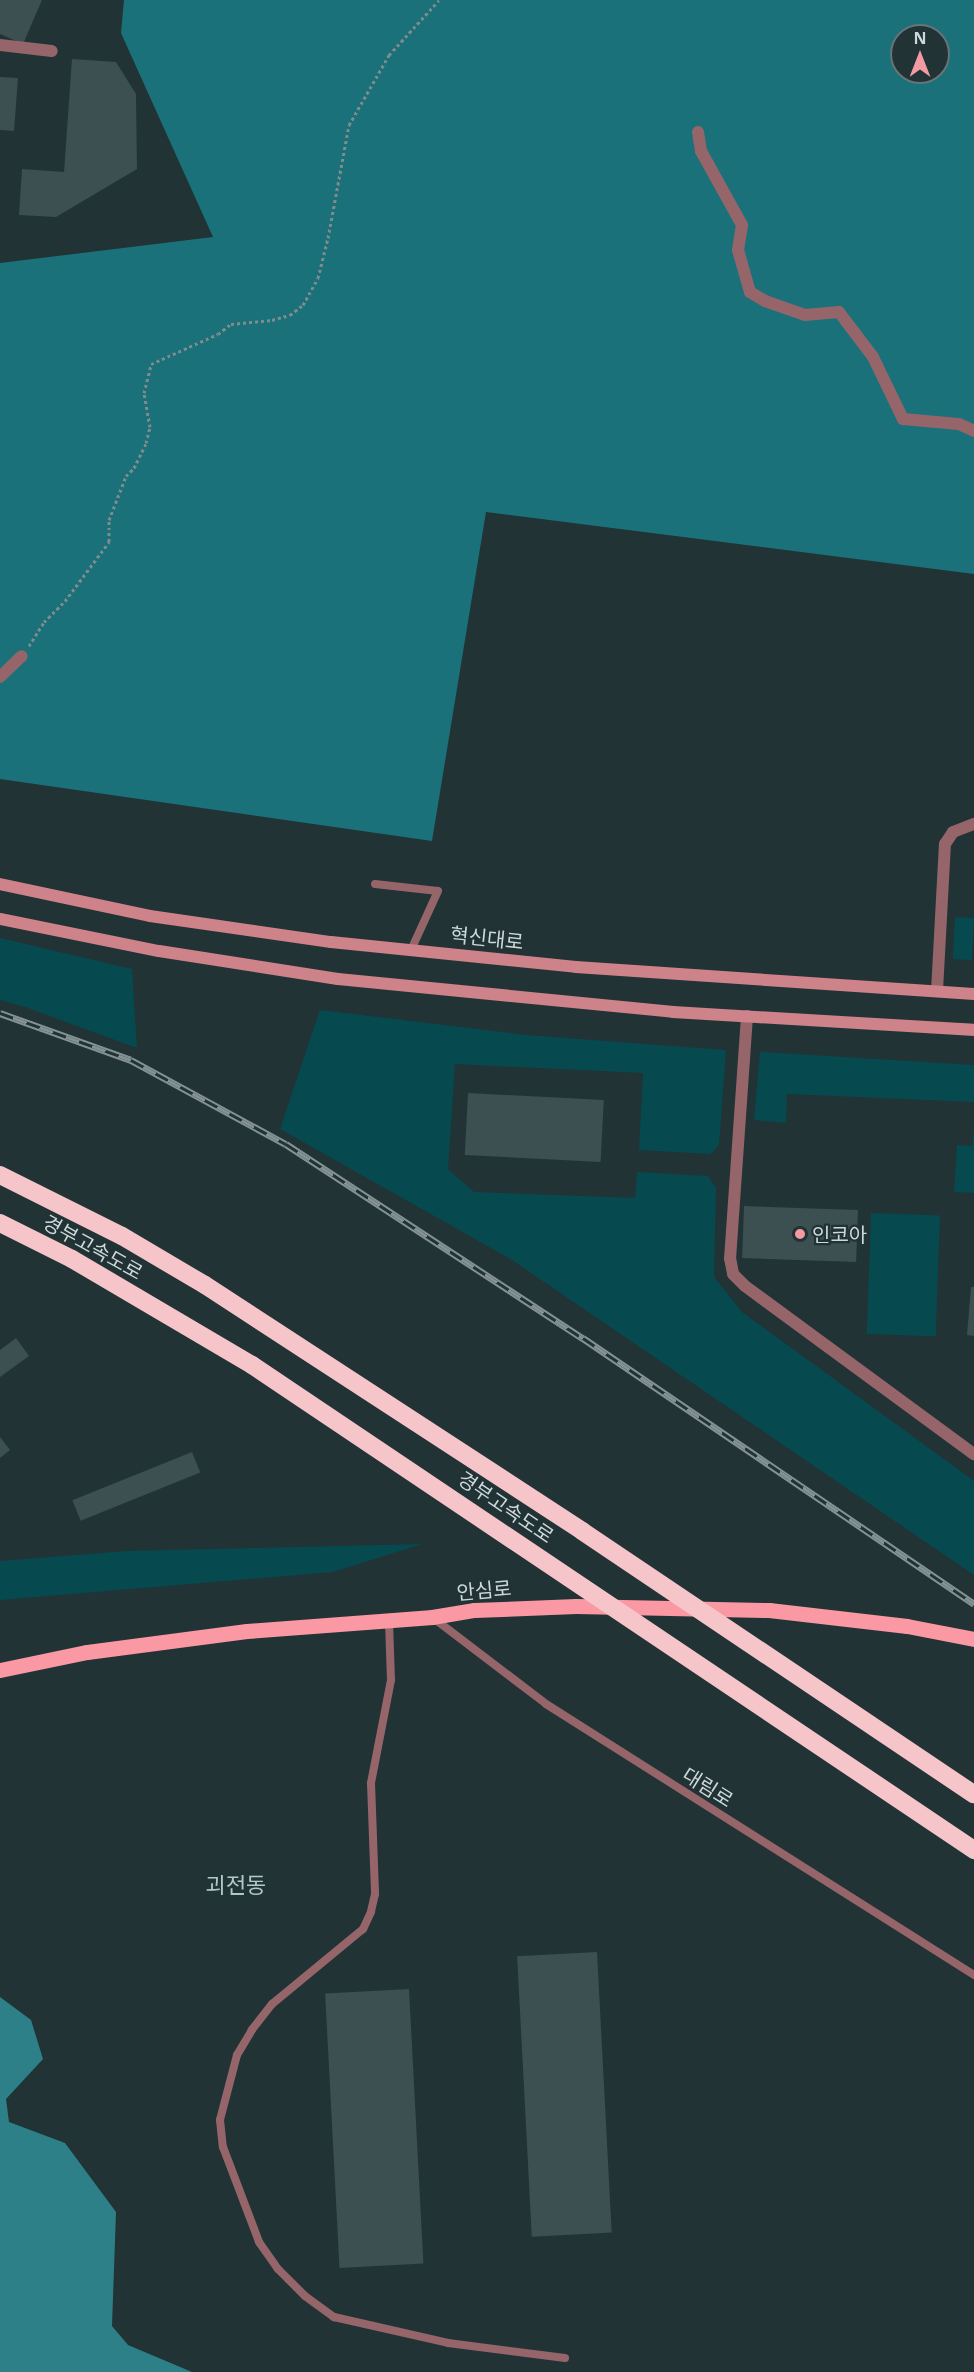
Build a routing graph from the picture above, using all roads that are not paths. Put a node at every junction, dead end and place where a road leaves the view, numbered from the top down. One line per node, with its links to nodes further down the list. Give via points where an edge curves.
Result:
1 (0, 45): 2 (street)
2 (52, 51)
3 (698, 132): 4 (street, via 701,151 742,225 738,250 750,292 805,315 839,312 873,357 903,419 949,423)
4 (974, 431)
5 (22, 656): 6 (street)
6 (0, 676)
7 (974, 824): 12 (street, via 953,832 945,844)
8 (0, 884): 11 (main road, 혁신대로, via 150,916)
9 (375, 884): 11 (lane, via 438,891)
10 (0, 919): 14 (main road, via 159,951 338,979)
11 (411, 950): 12 (main road, 혁신대로, via 576,967)
12 (938, 991): 13 (main road, 혁신대로)
13 (974, 994)
14 (747, 1016): 15 (main road); 18 (street, via 730,1258 733,1274)
15 (974, 1030)
16 (0, 1175): 23 (highway, 경부고속도로, via 122,1236 205,1285)
17 (0, 1223): 24 (highway, 경부고속도로, via 72,1259 252,1365)
18 (974, 1454)
19 (432, 1617): 20 (main road, 안심로); 21 (main road, 안심로, via 474,1610 576,1606 769,1610); 25 (lane, 대림로, via 546,1704)
20 (389, 1621): 22 (main road, 안심로, via 247,1631 87,1653); 26 (lane, via 391,1680 371,1783 375,1894 371,1912 363,1929 272,2004 252,2030 237,2055 220,2120 223,2147 259,2242 278,2269 334,2317 448,2343)
21 (974, 1638)
22 (0, 1670)
23 (974, 1794)
24 (974, 1850)
25 (974, 1975)
26 (565, 2358)

